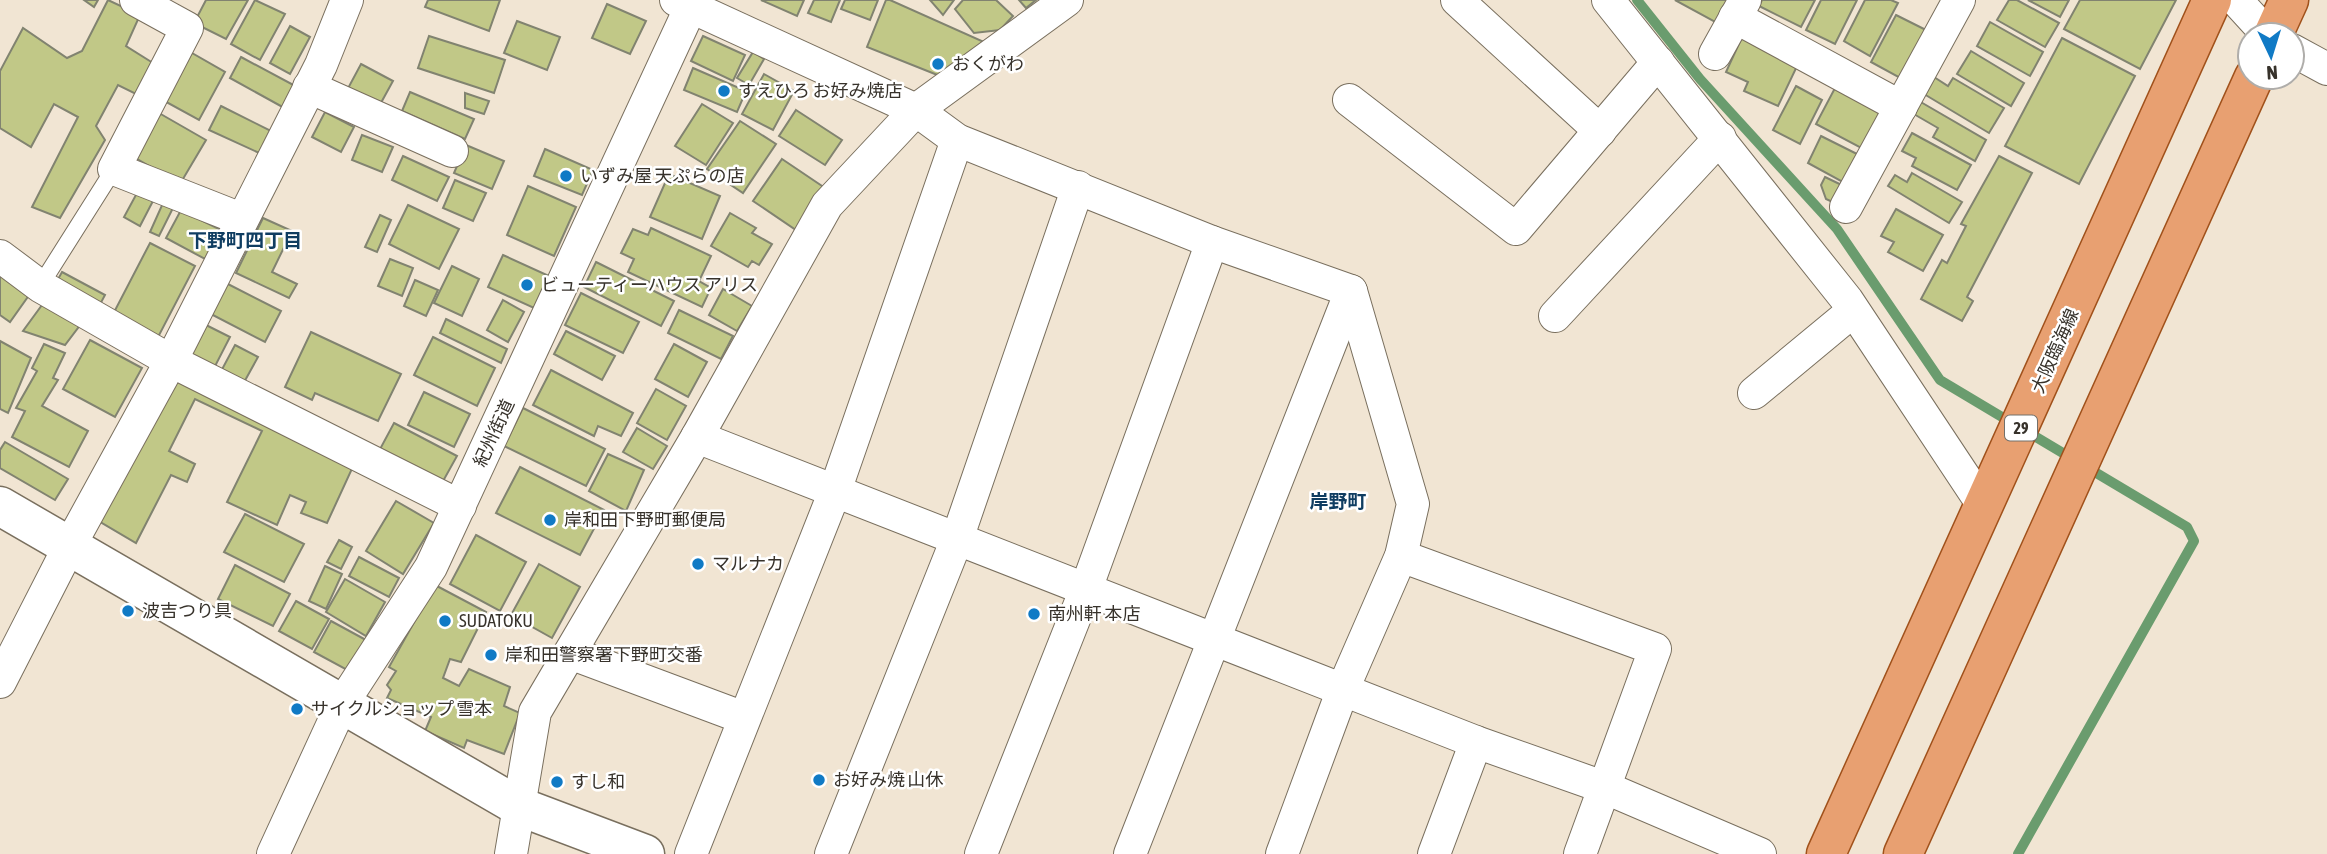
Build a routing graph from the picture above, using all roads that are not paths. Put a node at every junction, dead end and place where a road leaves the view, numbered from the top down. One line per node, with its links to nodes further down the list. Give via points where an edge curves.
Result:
1 (136, 0): 27 (street, via 187,28)
2 (347, 0): 18 (street)
3 (1067, 0): 22 (street)
4 (1457, 0): 23 (street)
5 (1608, 0): 16 (street)
6 (1959, 0): 21 (street)
7 (2212, 0): 43 (main road, 大阪臨海線 / 29)
8 (2236, 0): 12 (street)
9 (2289, 0): 13 (main road)
10 (687, 2): 22 (street); 42 (street, 紀州街道)
11 (1740, 9): 14 (street); 21 (street)
12 (2257, 21)
13 (2278, 21)
14 (1715, 54)
15 (2306, 58): 17 (street)
16 (1658, 62): 23 (street); 24 (street)
17 (2327, 69)
18 (309, 87): 26 (street); 30 (street)
19 (2248, 91): 69 (main road)
20 (1349, 100): 23 (street, via 1516,229)
21 (1901, 107): 29 (street)
22 (916, 110): 25 (street); 39 (street, via 827,205)
23 (1600, 131)
24 (1720, 138): 35 (street); 36 (street)
25 (957, 139): 28 (street); 40 (street)
26 (452, 150)
27 (114, 169): 30 (street); 33 (lane)
28 (1077, 187): 31 (street); 44 (street)
29 (1846, 207)
30 (242, 219): 37 (street)
31 (1212, 242): 34 (street); 47 (street)
32 (0, 256): 33 (street)
33 (40, 286): 37 (street)
34 (1352, 291): 46 (street, via 1413,504); 48 (street)
35 (1853, 311): 38 (street); 43 (street)
36 (1555, 316)
37 (171, 361): 42 (street); 45 (street)
38 (1754, 393)
39 (697, 437): 40 (street); 49 (street)
40 (835, 491): 44 (street); 53 (street)
41 (0, 506): 45 (street)
42 (460, 506): 52 (street, 紀州街道, via 431,566)
43 (1985, 508): 68 (main road, 大阪臨海線 / 29)
44 (957, 539): 47 (street); 61 (street)
45 (69, 547): 50 (street); 52 (street)
46 (1401, 556): 51 (street); 55 (street, via 1655,649)
47 (1086, 589): 48 (street); 62 (street)
48 (1216, 639): 51 (street); 63 (street)
49 (570, 653): 53 (street); 56 (street, via 535,712)
50 (4, 662)
51 (1343, 689): 54 (street); 64 (street)
52 (342, 704): 56 (street); 57 (street, 紀州街道)
53 (744, 718): 60 (street)
54 (1476, 742): 55 (street); 65 (street)
55 (1606, 788): 66 (street); 67 (street)
56 (518, 806): 58 (street); 59 (street)
57 (274, 854)
58 (511, 854)
59 (645, 854)
60 (691, 854)
61 (831, 854)
62 (981, 854)
63 (1130, 854)
64 (1282, 854)
65 (1434, 854)
66 (1580, 854)
67 (1760, 854)
68 (1826, 854)
69 (1903, 854)

